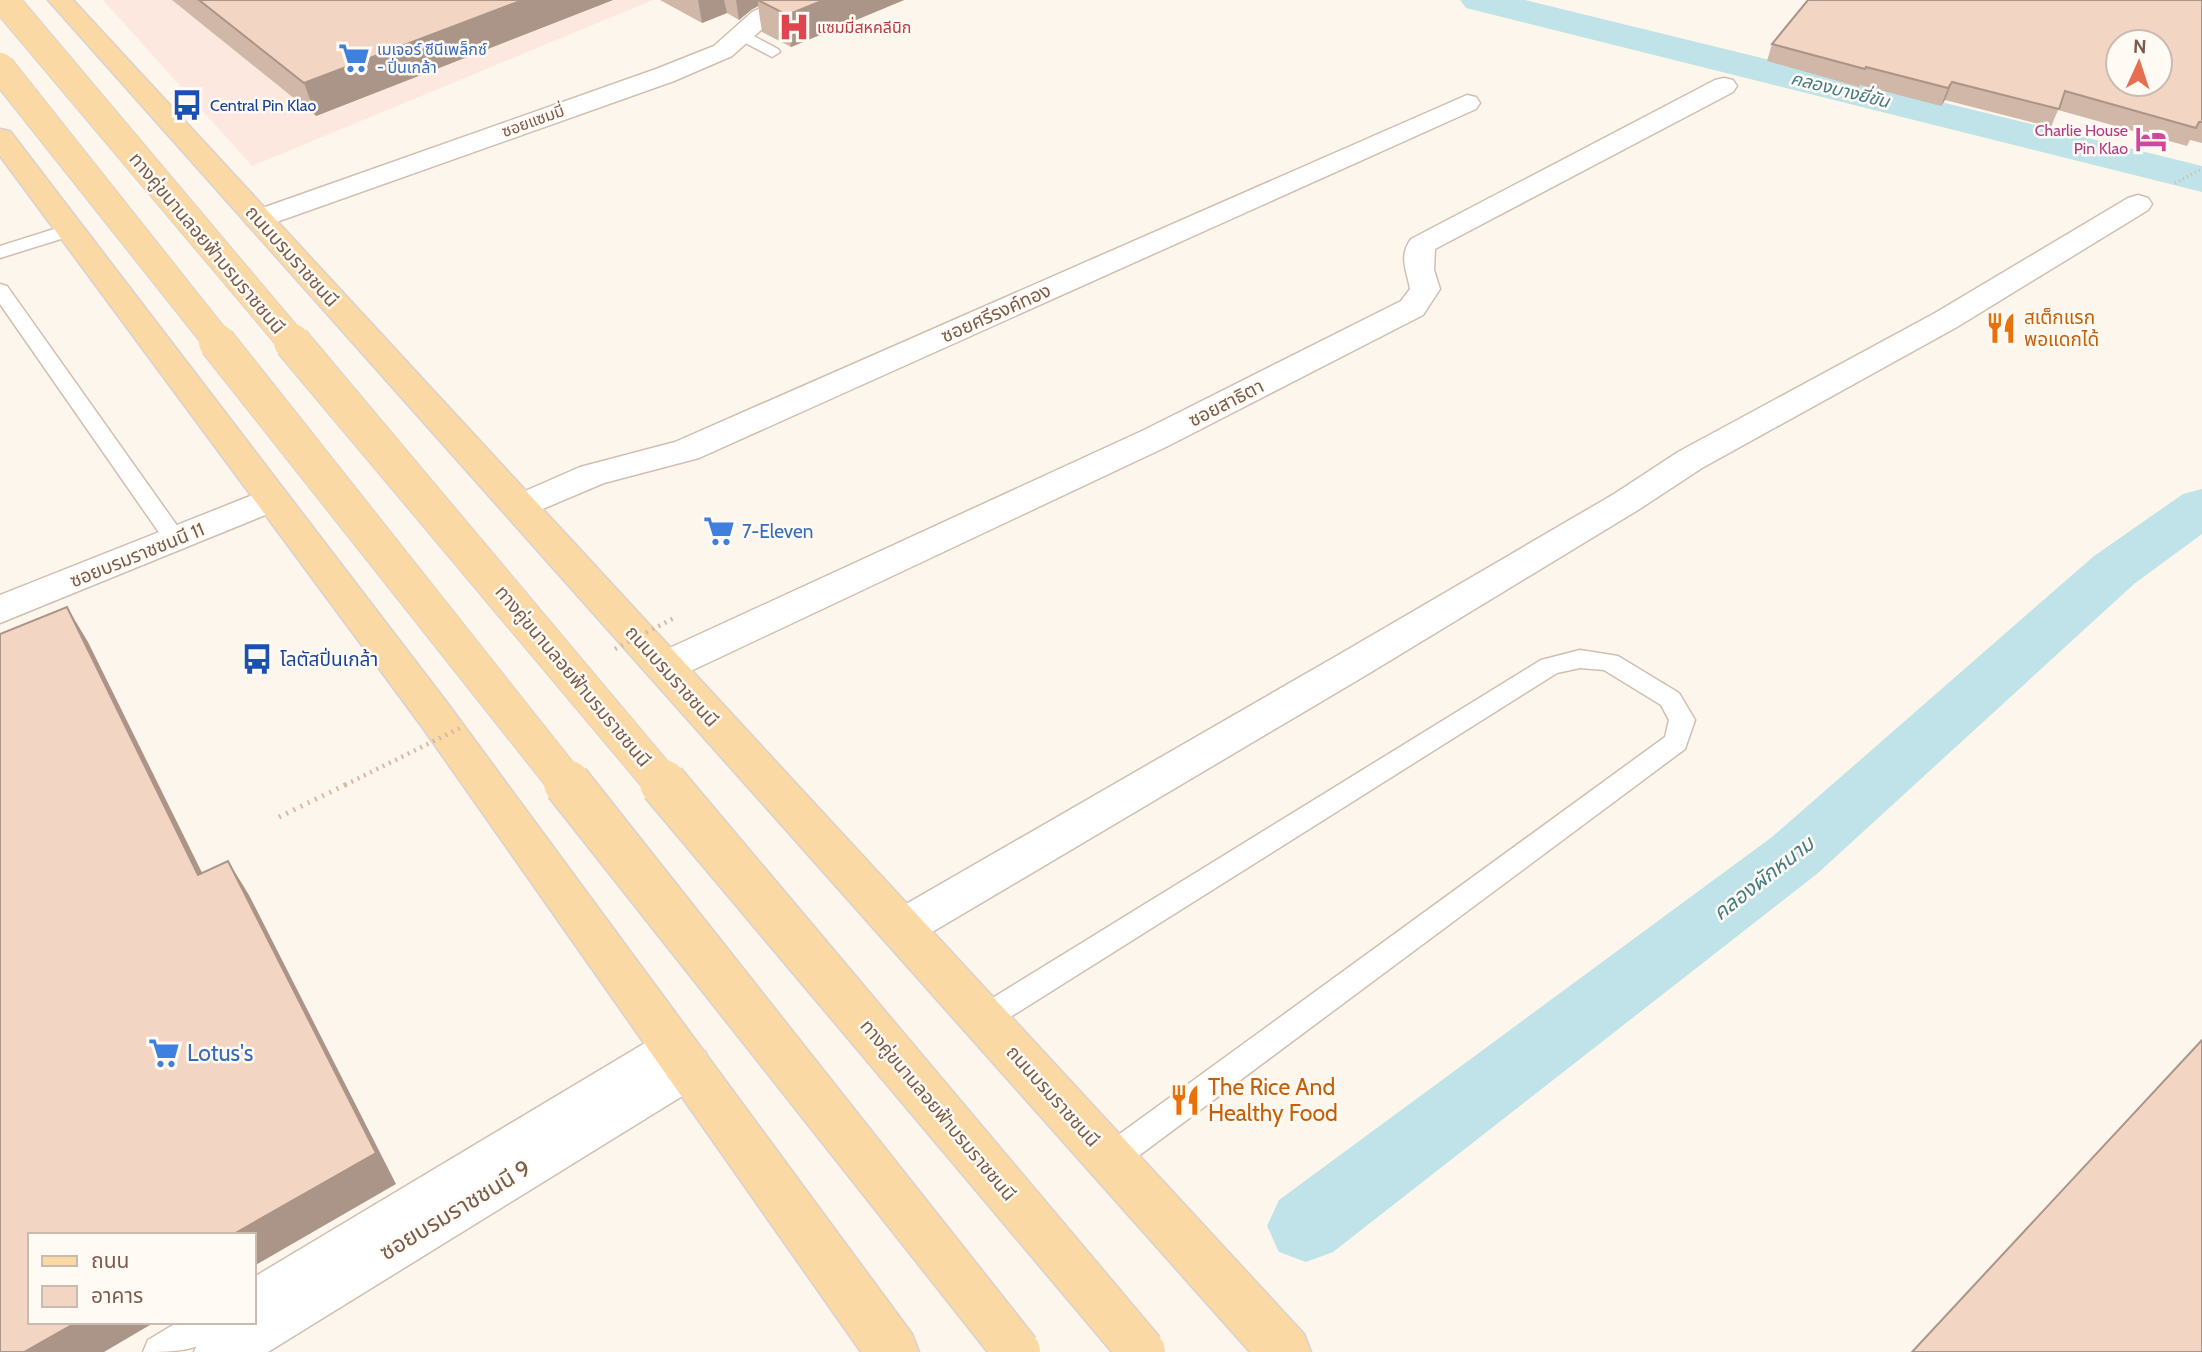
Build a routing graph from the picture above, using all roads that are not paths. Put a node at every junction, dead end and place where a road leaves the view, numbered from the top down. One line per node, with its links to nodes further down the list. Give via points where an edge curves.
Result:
1 (4, 0): 30 (main road, ทางคู่ขนานลอยฟ้าบรมราชชนนี, bridge)
2 (60, 0): 11 (main road, ถนนบรมราชชนนี)
3 (796, 0): 4 (street, ซอยแซมมี่, via 761,17)
4 (742, 35): 5 (lane); 11 (street, ซอยแซมมี่, via 723,51 664,75)
5 (772, 52)
6 (0, 67): 29 (main road, bridge)
7 (1724, 86): 19 (street, ซอยสาธิตา, via 1421,244 1418,263 1424,296 1412,308 1156,438)
8 (1467, 103): 16 (street, ซอยศรีรงค์ทอง, via 687,450 592,475)
9 (5, 153): 12 (main road)
10 (2138, 204): 20 (street, via 1946,320 1690,460 1378,650)
11 (258, 219): 16 (main road, ถนนบรมราชชนนี)
12 (70, 230): 13 (lane); 15 (main road)
13 (0, 252)
14 (0, 290): 17 (lane)
15 (273, 499): 17 (street, ซอยบรมราชชนนี 11); 22 (main road)
16 (519, 507): 19 (main road, ถนนบรมราชชนนี)
17 (175, 539): 18 (street, ซอยบรมราชชนนี 11)
18 (0, 610)
19 (664, 667): 20 (main road, ถนนบรมราชชนนี)
20 (902, 928): 21 (main road, ถนนบรมราชชนนี)
21 (983, 1019): 23 (main road, ถนนบรมราชชนนี); 23 (lane, via 1550,666 1580,659 1609,662 1670,699 1682,720 1676,742)
22 (680, 1054): 24 (lane); 27 (street, ซอยบรมราชชนนี 9); 28 (main road)
23 (1110, 1159): 31 (main road, ถนนบรมราชชนนี)
24 (256, 1294)
25 (206, 1324): 26 (lane)
26 (160, 1352)
27 (220, 1352)
28 (894, 1352)
29 (1017, 1352)
30 (1142, 1352)
31 (1285, 1352)

